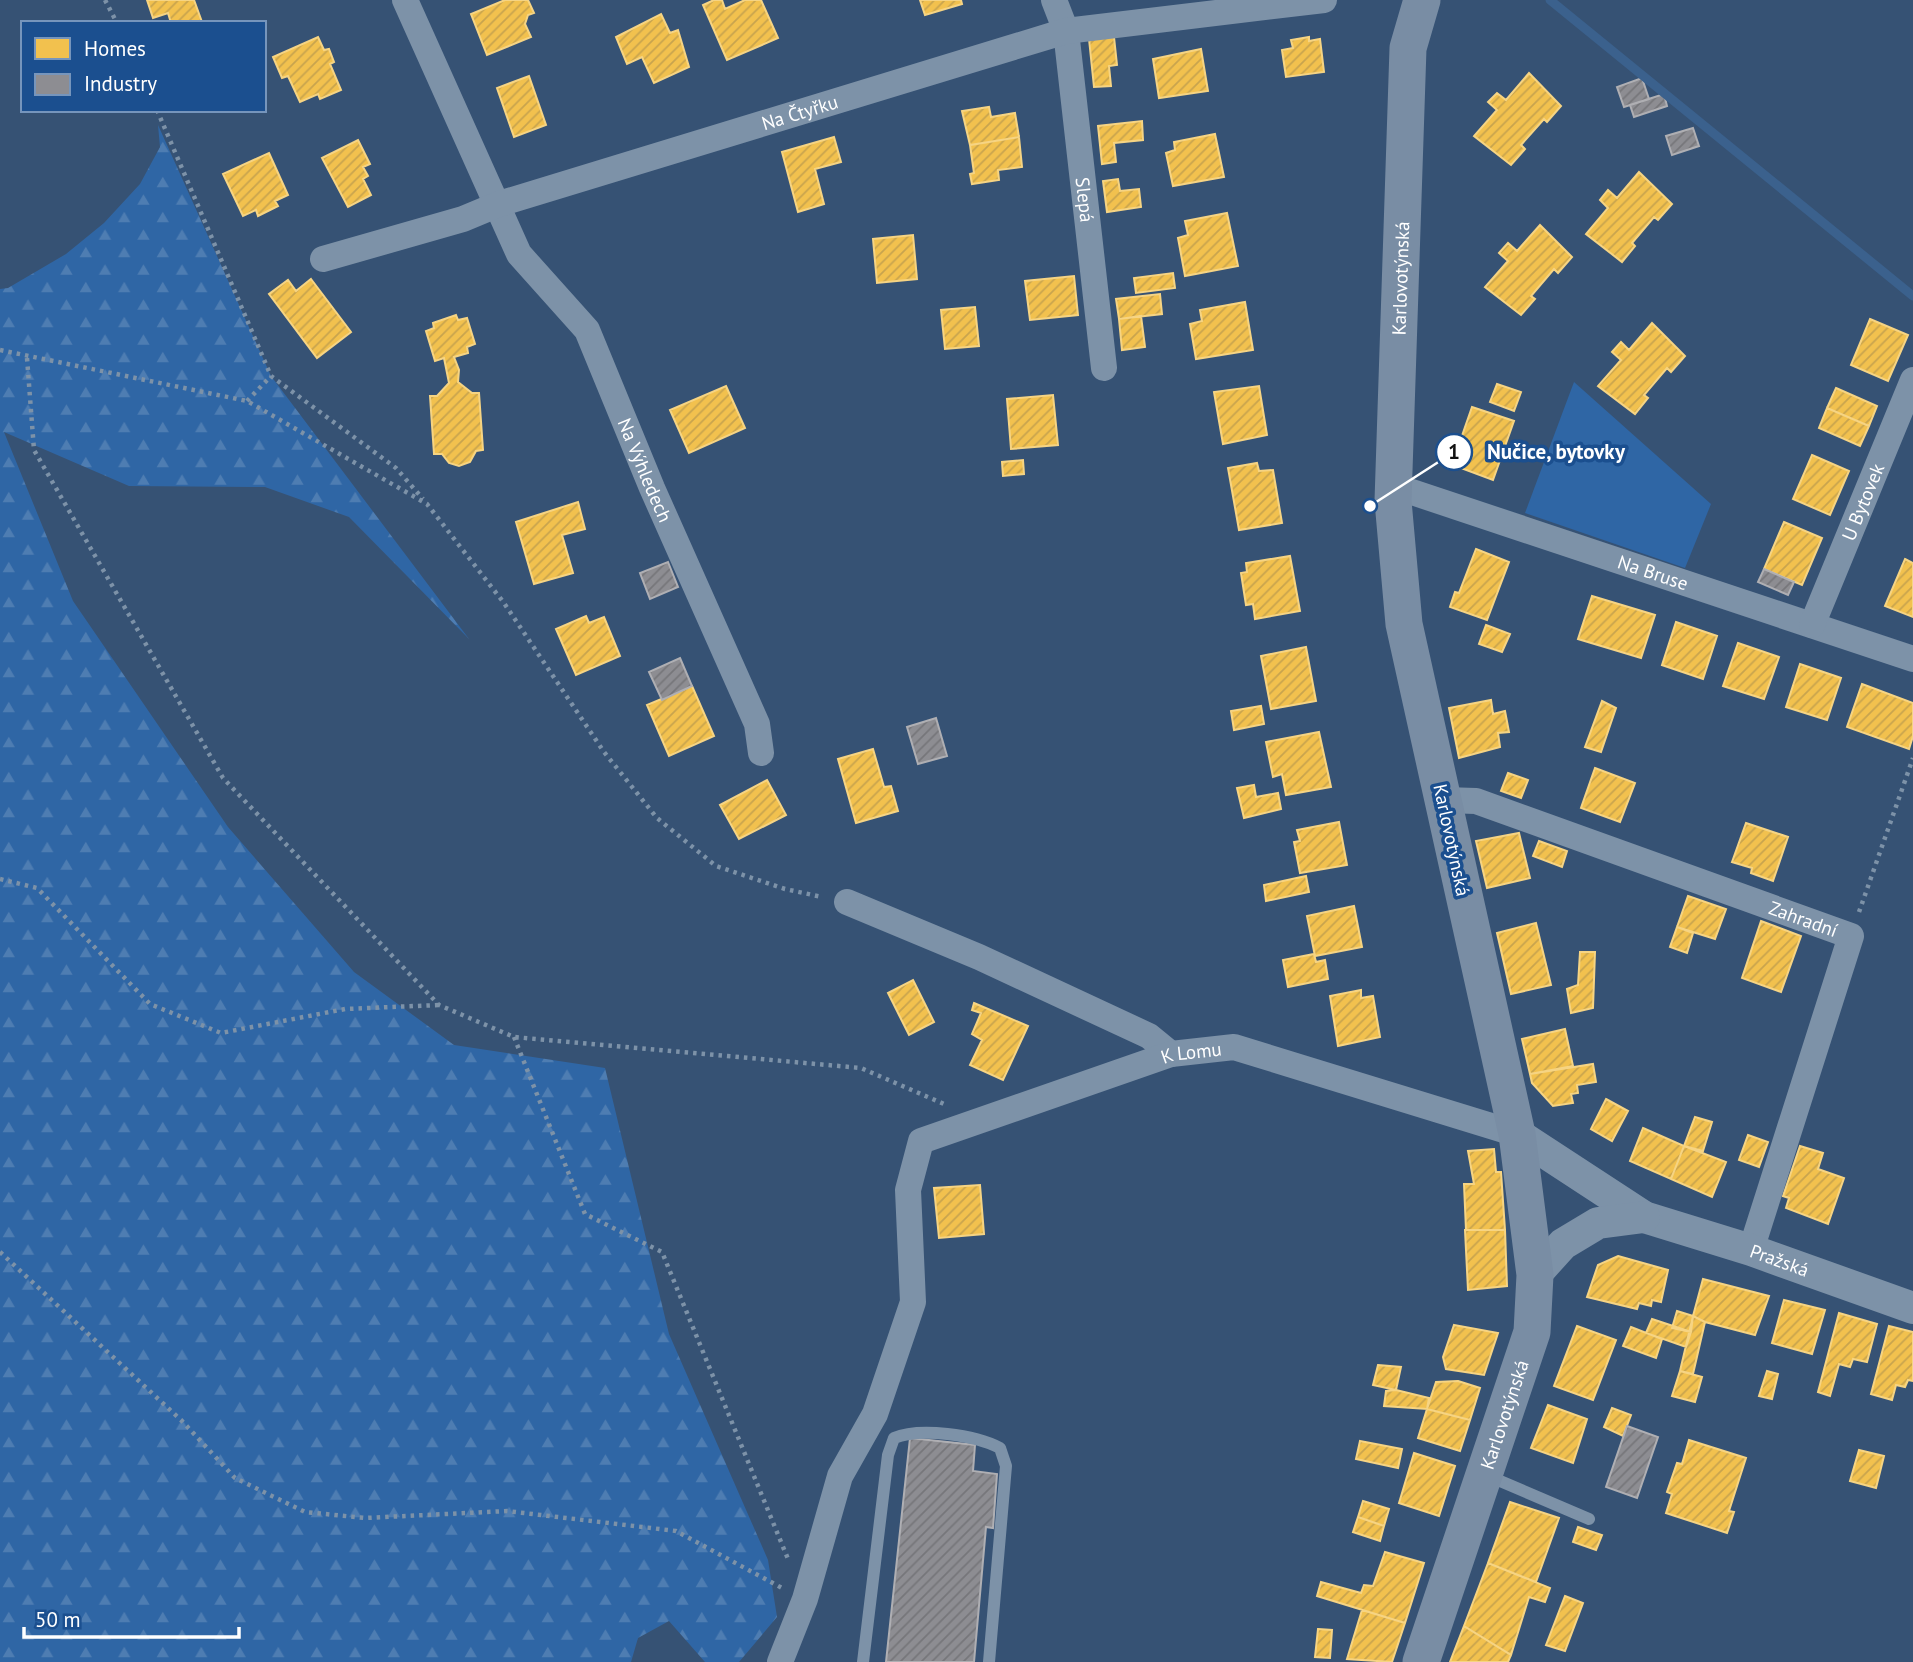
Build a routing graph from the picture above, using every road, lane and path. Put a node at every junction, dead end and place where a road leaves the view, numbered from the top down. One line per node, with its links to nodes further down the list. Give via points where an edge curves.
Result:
1 (105, 0): 6 (path)
2 (405, 0): 9 (street)
3 (1054, 0): 7 (street, Slepá)
4 (1324, 0): 7 (street, Na Čtyřku)
5 (1422, 0): 17 (main road, Karlovotýnská, via 1408,48)
6 (116, 21)
7 (1066, 31): 9 (street, Na Čtyřku); 13 (street, Slepá)
8 (158, 112): 14 (path)
9 (499, 204): 10 (street, Na Čtyřku, via 463,219); 21 (street, Na Výhledech, via 519,254 587,330 757,724)
10 (323, 259)
11 (0, 350): 12 (path)
12 (27, 358): 16 (path); 27 (path, via 34,450 223,778)
13 (1104, 368)
14 (271, 376): 16 (path); 18 (path, via 396,468)
15 (1913, 380): 19 (street, U Bytovek)
16 (247, 401): 18 (path)
17 (1394, 485): 19 (street, Na Bruse); 23 (main road, Karlovotýnská, via 1404,624)
18 (427, 504): 25 (path, via 504,603 604,752 657,818 716,866 785,889)
19 (1812, 625): 20 (street, Na Bruse)
20 (1913, 659)
21 (761, 753)
22 (1913, 758): 26 (path)
23 (1444, 800): 26 (street, Zahradní, via 1476,801); 31 (main road, Karlovotýnská)
24 (0, 879): 27 (path, via 37,888 150,1004 221,1033 345,1009)
25 (847, 902): 29 (street, K Lomu, via 1112,1019)
26 (1851, 936): 33 (street, Zahradní)
27 (439, 1005): 28 (path)
28 (514, 1037): 30 (path, via 861,1068); 39 (path, via 585,1214 662,1252)
29 (1171, 1054): 30 (street); 31 (street, K Lomu, via 1234,1047)
30 (981, 1121): 39 (street, via 921,1142 908,1190 914,1302 875,1414 840,1476)
31 (1517, 1134): 32 (street, Pražská); 35 (main road, Karlovotýnská)
32 (1644, 1217): 33 (street, Pražská); 35 (street, Pražská, via 1598,1223 1563,1244)
33 (1752, 1250): 36 (street, Pražská)
34 (0, 1252): 39 (path, via 182,1421 235,1478 305,1512 365,1517 507,1511 676,1531)
35 (1535, 1275): 37 (main road, Karlovotýnská, via 1532,1332)
36 (1913, 1308)
37 (1486, 1475): 38 (lane); 43 (main road, Karlovotýnská)
38 (1589, 1519)
39 (805, 1599): 40 (street)
40 (780, 1662)
41 (863, 1662): 42 (lane, via 888,1455 894,1438 910,1432 984,1440 1000,1448 1006,1466)
42 (989, 1662)
43 (1421, 1662)

